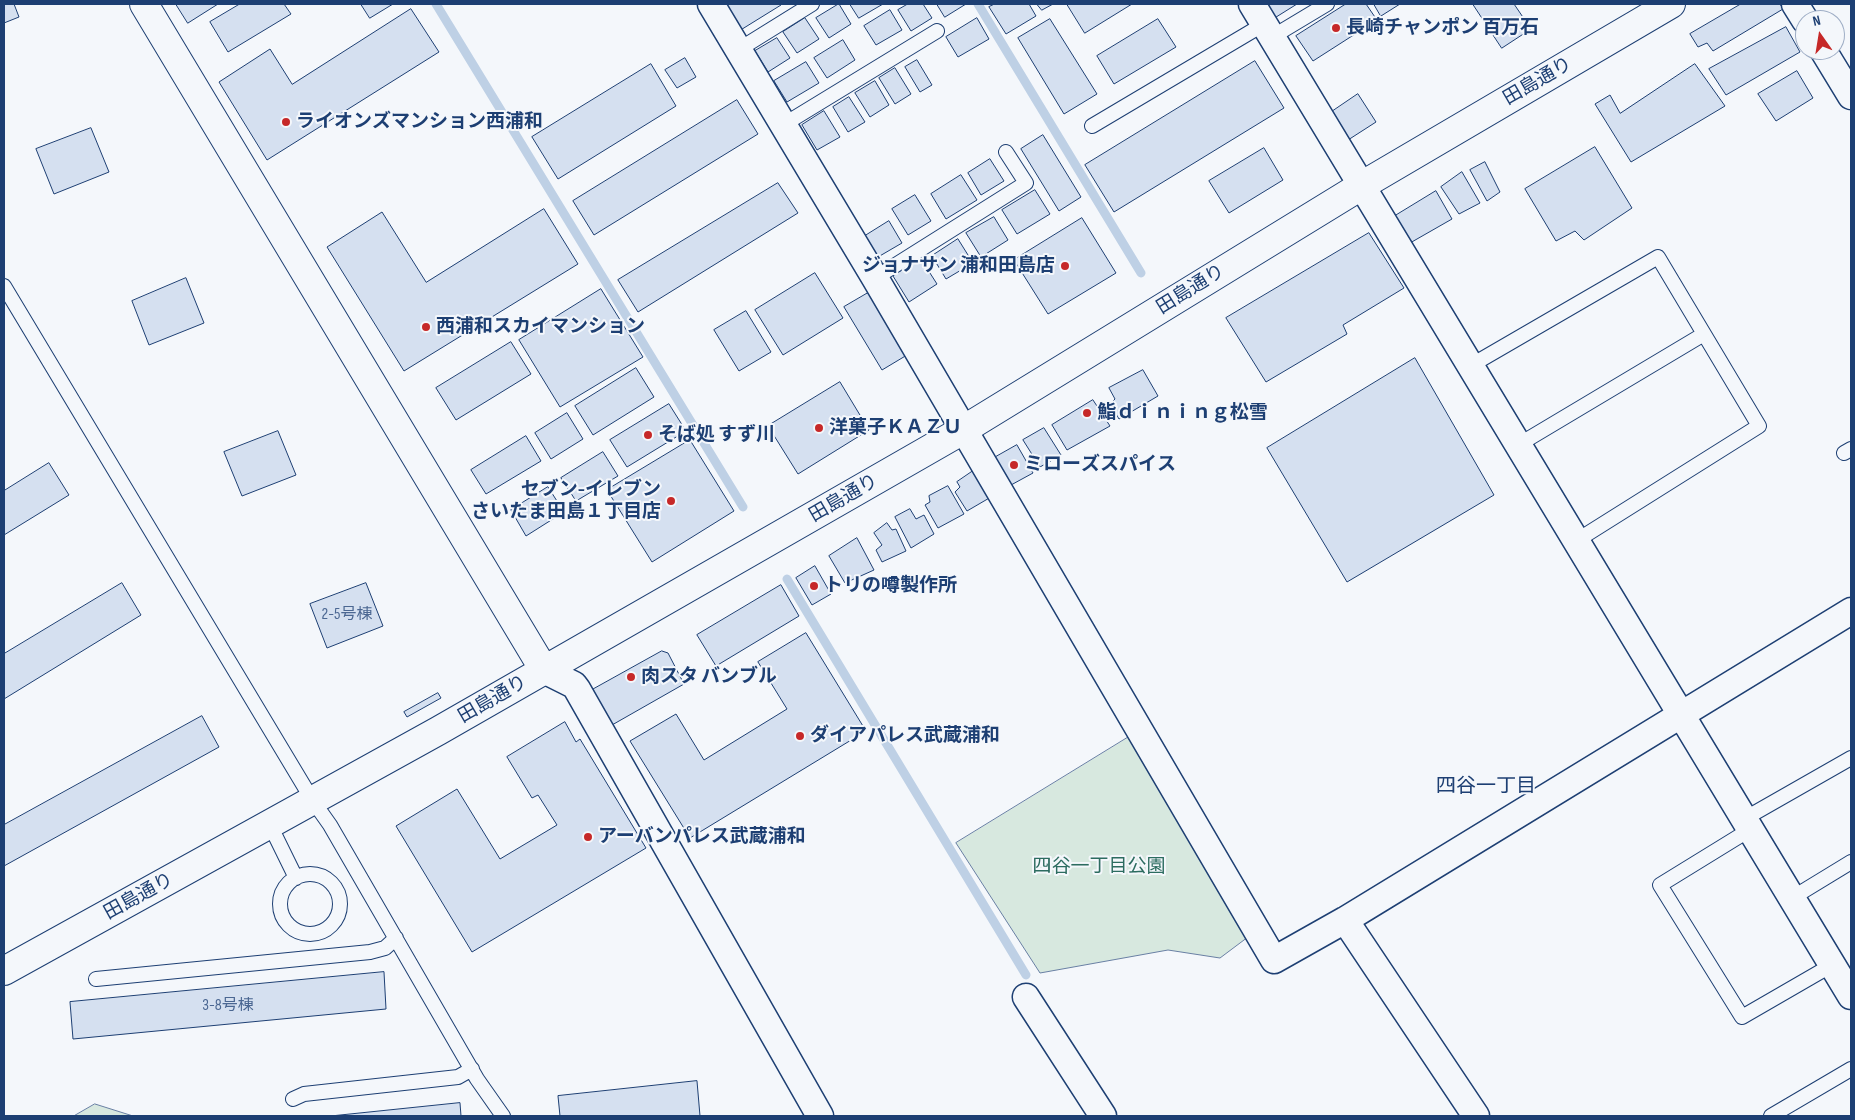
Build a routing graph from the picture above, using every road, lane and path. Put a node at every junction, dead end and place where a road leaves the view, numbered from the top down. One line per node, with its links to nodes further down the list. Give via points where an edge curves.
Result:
1 (144, 4): 23 (street)
2 (711, 4): 8 (street)
3 (812, 4): 8 (lane)
4 (1327, 4): 6 (lane)
5 (1671, 4): 14 (street, 田島通り)
6 (1262, 22): 12 (lane); 14 (street)
7 (937, 32): 11 (lane)
8 (738, 50): 11 (street)
9 (1829, 60): 10 (street)
10 (1851, 96)
11 (783, 125): 15 (street)
12 (1092, 126)
13 (1006, 152): 15 (lane, via 1026,183)
14 (1361, 186): 18 (street); 19 (street, 田島通り)
15 (875, 278): 19 (street)
16 (4, 286): 26 (lane)
17 (1704, 334): 18 (lane, via 1658,256); 20 (lane); 21 (lane, via 1759,426)
18 (1470, 366): 20 (street)
19 (963, 430): 23 (street, 田島通り); 32 (street, via 1274,960)
20 (1518, 445): 21 (street)
21 (1576, 541): 24 (street)
22 (1851, 611): 24 (street)
23 (544, 670): 26 (street, 田島通り); 43 (street, via 577,689)
24 (1682, 715): 27 (street); 32 (street)
25 (1851, 758): 27 (lane)
26 (313, 801): 28 (street, 田島通り); 33 (lane)
27 (1747, 824): 31 (street); 34 (lane, via 1660,885 1742,1017)
28 (270, 825): 30 (lane); 35 (street, 田島通り)
29 (1851, 862): 31 (lane)
30 (296, 878): 30 (lane, via 312,874 333,884 340,907 328,928 307,934 287,923 283,917 281,902 285,888)
31 (1792, 898): 34 (street)
32 (1345, 920): 45 (street)
33 (396, 938): 36 (lane, via 385,948 370,952); 39 (lane)
34 (1840, 968): 37 (street)
35 (4, 971)
36 (96, 979)
37 (1851, 996)
38 (1026, 997): 44 (street)
39 (472, 1069): 41 (lane, via 458,1077 304,1094); 42 (lane)
40 (1851, 1069): 46 (lane)
41 (293, 1099)
42 (504, 1116)
43 (820, 1116)
44 (1104, 1116)
45 (1476, 1116)
46 (1771, 1116)

